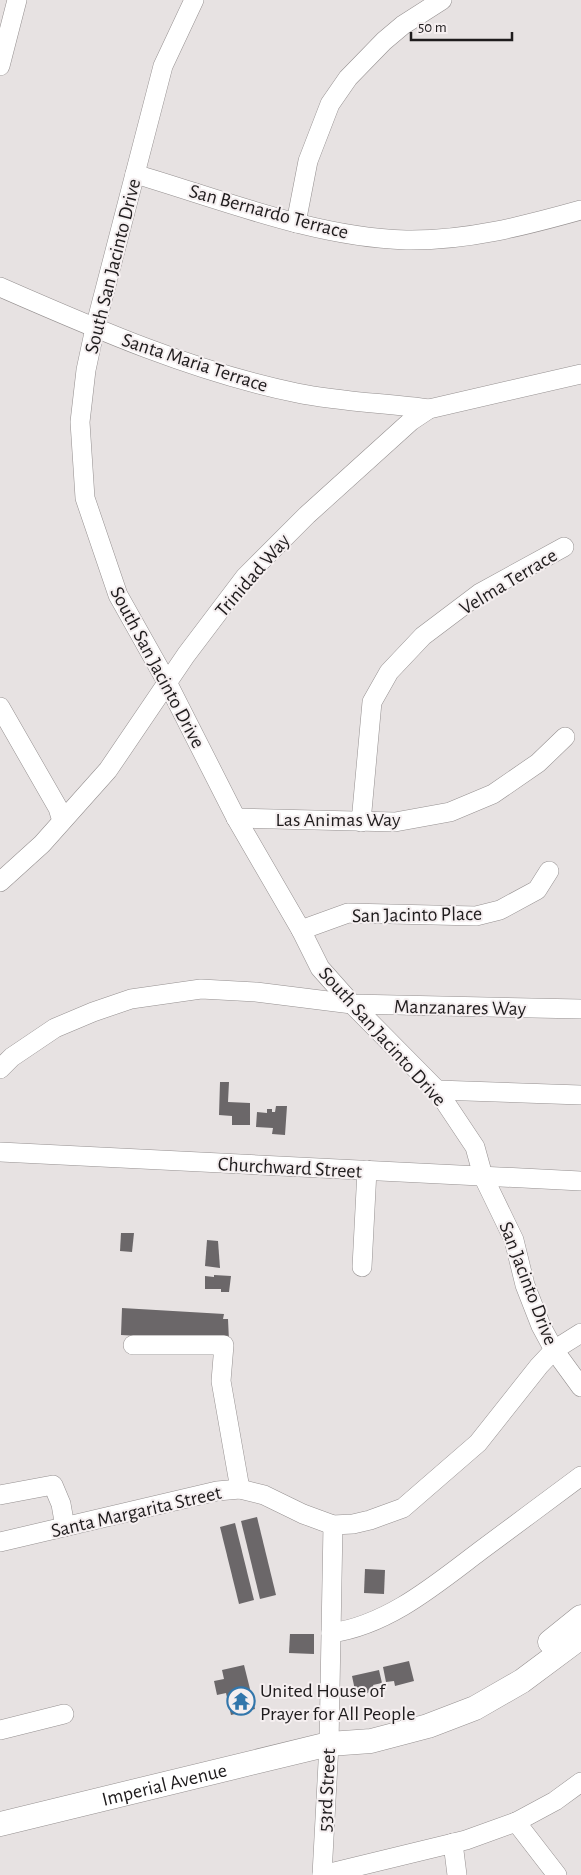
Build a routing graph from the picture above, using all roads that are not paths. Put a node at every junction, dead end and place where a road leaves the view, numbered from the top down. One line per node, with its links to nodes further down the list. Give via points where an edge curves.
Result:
1 (17, 0): 4 (street)
2 (194, 0): 5 (street, South San Jacinto Drive, via 163,66)
3 (442, 0): 7 (street, via 384,41 348,78 330,104 308,161)
4 (0, 66)
5 (135, 174): 7 (street, San Bernardo Terrace); 9 (street, South San Jacinto Drive)
6 (581, 210): 7 (street, San Bernardo Terrace, via 521,227 465,237 407,240 352,235)
7 (296, 223)
8 (0, 287): 9 (street, Santa Maria Terrace)
9 (95, 328): 11 (street, Santa Maria Terrace, via 223,375 330,399); 13 (street, South San Jacinto Drive, via 80,422 85,498 118,595)
10 (581, 374): 11 (street, Trinidad Way)
11 (429, 409): 13 (street, Trinidad Way, via 411,421 307,515 245,577)
12 (564, 547): 18 (street, Velma Terrace, via 480,593 423,636 389,672 372,702)
13 (168, 684): 16 (street, South San Jacinto Drive); 17 (street, Trinidad Way, via 108,770)
14 (0, 707): 17 (street)
15 (565, 737): 18 (street, Las Animas Way, via 538,764 493,794 450,812 395,822)
16 (236, 818): 18 (street, Las Animas Way); 21 (street, South San Jacinto Drive)
17 (62, 820): 20 (street, Trinidad Way, via 42,844)
18 (361, 822)
19 (549, 871): 21 (street, San Jacinto Place, via 537,890 500,910 476,916 348,913)
20 (0, 882)
21 (301, 930): 22 (street, South San Jacinto Drive, via 320,968)
22 (352, 1004): 23 (street, Manzanares Way); 24 (street, Manzanares Way, via 201,989 131,999 55,1028); 25 (street, South San Jacinto Drive)
23 (581, 1008)
24 (0, 1069)
25 (437, 1090): 26 (street); 29 (street, South San Jacinto Drive, via 475,1147)
26 (581, 1095)
27 (0, 1152): 28 (street, Churchward Street)
28 (366, 1170): 29 (street, Churchward Street); 31 (street)
29 (482, 1176): 30 (street, Churchward Street); 34 (street, San Jacinto Drive, via 514,1240 525,1285)
30 (581, 1181)
31 (362, 1267)
32 (581, 1334): 34 (street, Santa Margarita Street)
33 (133, 1345): 37 (street, via 224,1345 221,1381)
34 (554, 1350): 35 (street, San Jacinto Drive); 39 (street, Santa Margarita Street, via 478,1443 402,1508 370,1520)
35 (581, 1387)
36 (581, 1476): 43 (street, via 421,1596 352,1630)
37 (240, 1489): 39 (street, Santa Margarita Street, via 264,1495); 40 (street, Santa Margarita Street, via 217,1491)
38 (0, 1495): 40 (street, via 53,1485)
39 (333, 1525): 43 (street, 53rd Street)
40 (65, 1527): 41 (street, Santa Margarita Street)
41 (0, 1542)
42 (581, 1617): 47 (main road, Imperial Avenue, via 495,1683 470,1698 367,1728)
43 (331, 1633): 47 (street, 53rd Street)
44 (581, 1637): 47 (main road, Imperial Avenue, via 522,1681 475,1708 428,1726 371,1741)
45 (64, 1714): 46 (street)
46 (0, 1730)
47 (329, 1744): 50 (main road, Imperial Avenue); 52 (street, 53rd Street)
48 (581, 1782): 49 (street, via 555,1801)
49 (516, 1822): 51 (street); 54 (street)
50 (0, 1824)
51 (453, 1843): 52 (street); 53 (street)
52 (322, 1875)
53 (457, 1875)
54 (557, 1875)

